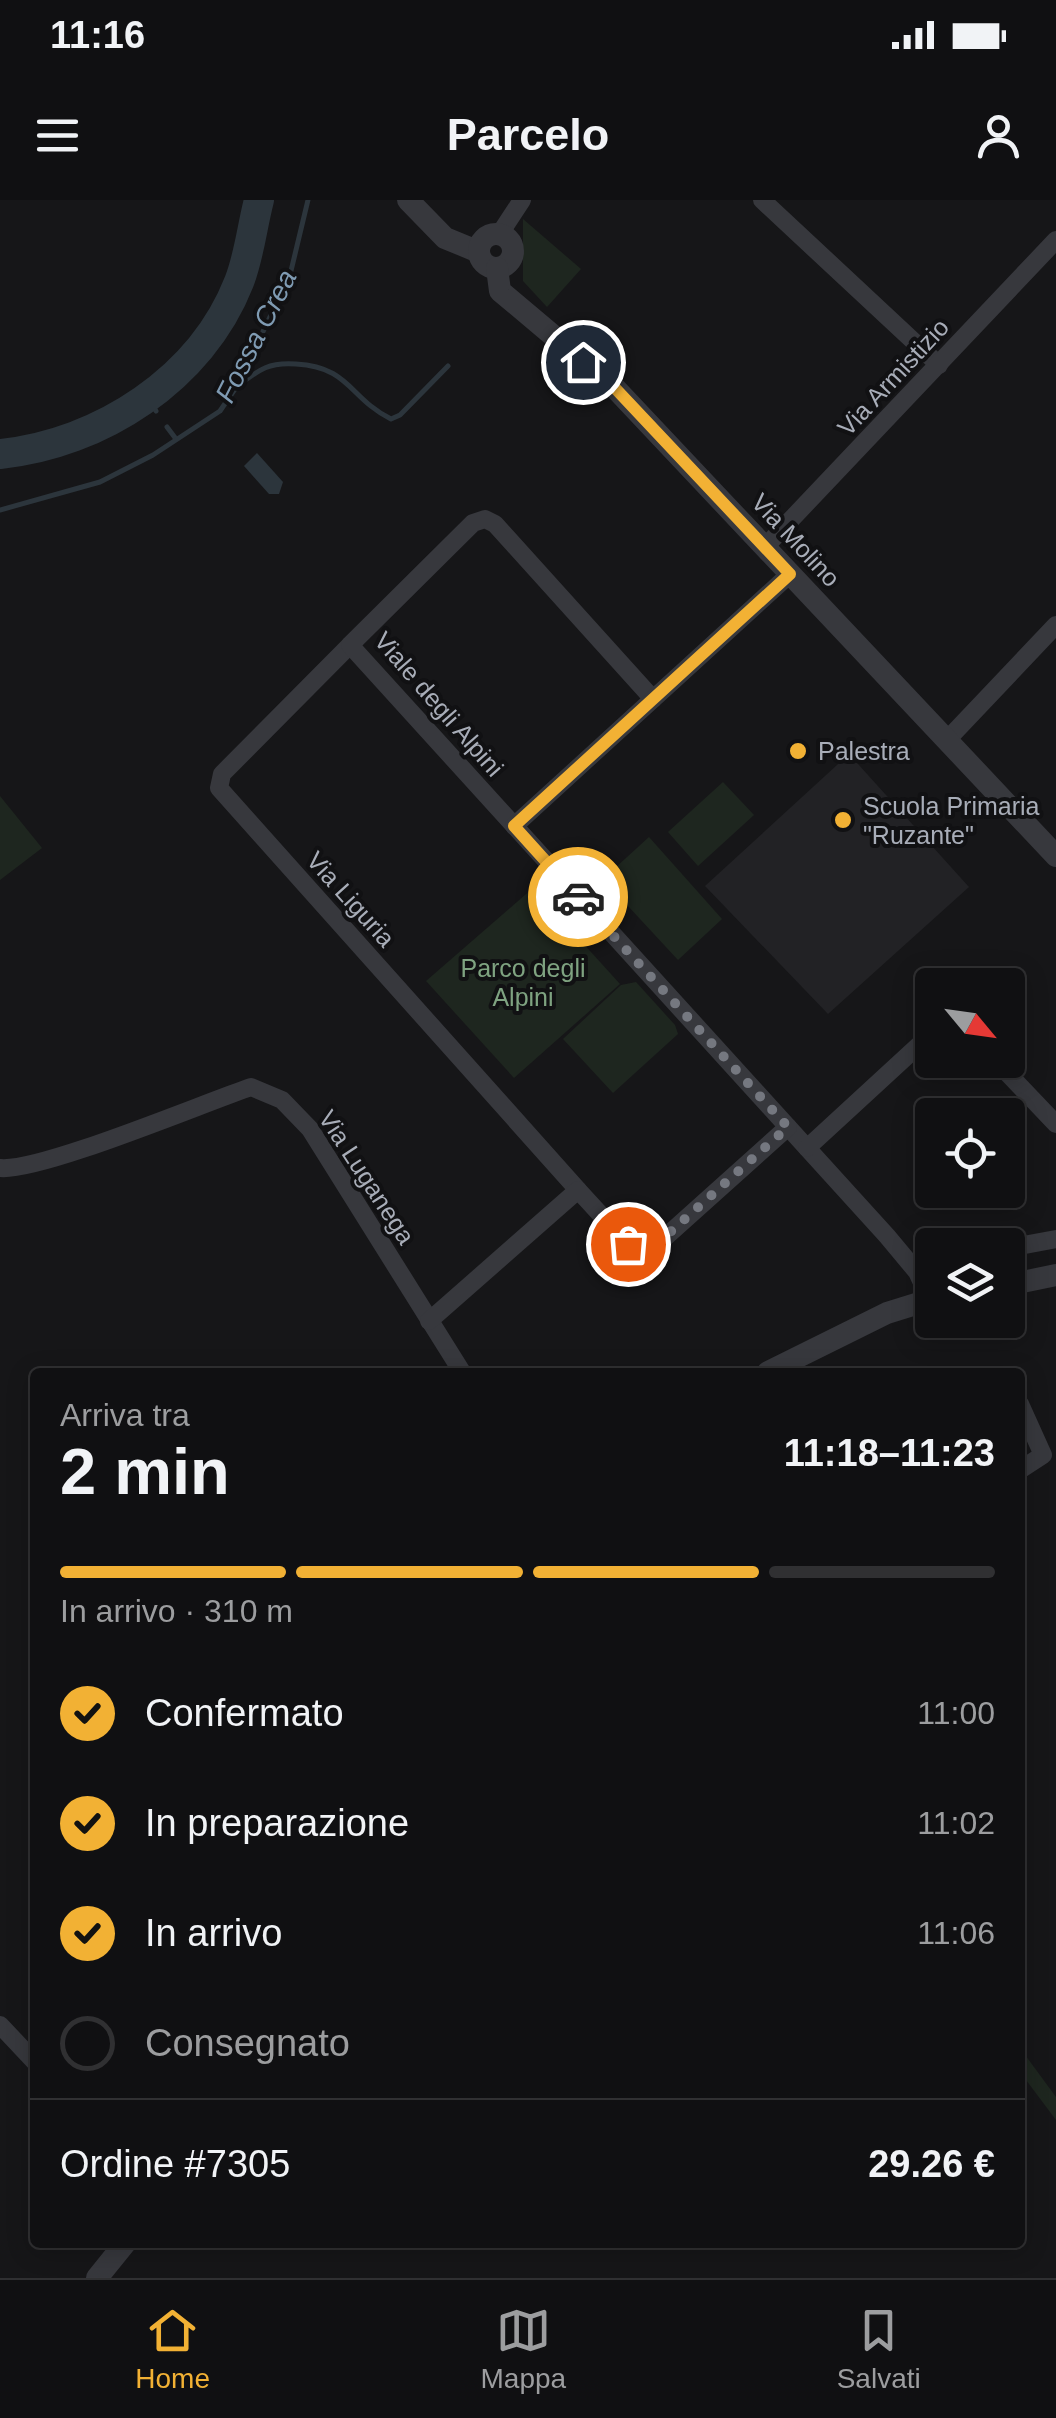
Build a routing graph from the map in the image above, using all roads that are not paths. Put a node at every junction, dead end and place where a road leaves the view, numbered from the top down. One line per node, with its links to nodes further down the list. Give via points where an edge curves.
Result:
1 (408, 200): 6 (street, Via Molino, via 445,238)
2 (522, 200): 4 (street)
3 (762, 200): 8 (street)
4 (499, 235): 6 (street, via 485,238); 7 (street, via 513,252)
5 (1056, 240): 8 (street, Via Armistizio)
6 (479, 252): 7 (street, Via Molino, via 484,264)
7 (497, 268): 9 (street, Via Molino, via 500,292 614,387)
8 (939, 365): 9 (street, Via Armistizio)
9 (766, 547): 10 (street, Via Molino)
10 (790, 574): 13 (street); 14 (street, Via Molino)
11 (1052, 638): 14 (street)
12 (350, 646): 13 (street, Viale degli Alpini, via 473,523 485,519); 15 (street, Viale degli Alpini); 23 (street, Via Liguria, via 222,774 220,788)
13 (653, 698): 15 (street)
14 (946, 741): 16 (street, Via Molino)
15 (514, 826): 20 (street, Viale degli Alpini)
16 (1056, 856)
17 (915, 1049): 21 (street)
18 (1012, 1078): 19 (street)
19 (1056, 1124)
20 (788, 1127): 21 (street, Viale degli Alpini); 23 (street, Via Liguria, via 650,1250 634,1251)
21 (807, 1148): 26 (street, Viale degli Alpini)
22 (5, 1172): 30 (street, Via Luganega, via 252,1088 282,1100 310,1129)
23 (578, 1190): 30 (street)
24 (1056, 1239): 25 (street)
25 (1025, 1245)
26 (915, 1257)
27 (1056, 1276): 28 (street)
28 (1025, 1282)
29 (915, 1305): 32 (street)
30 (429, 1321): 31 (street, Via Luganega)
31 (459, 1368)
32 (776, 1368)
33 (1025, 1415): 34 (street, via 1044,1455)
34 (1025, 1467)
35 (0, 2025): 36 (street)
36 (30, 2057)
37 (121, 2248): 38 (street)
38 (97, 2278)

